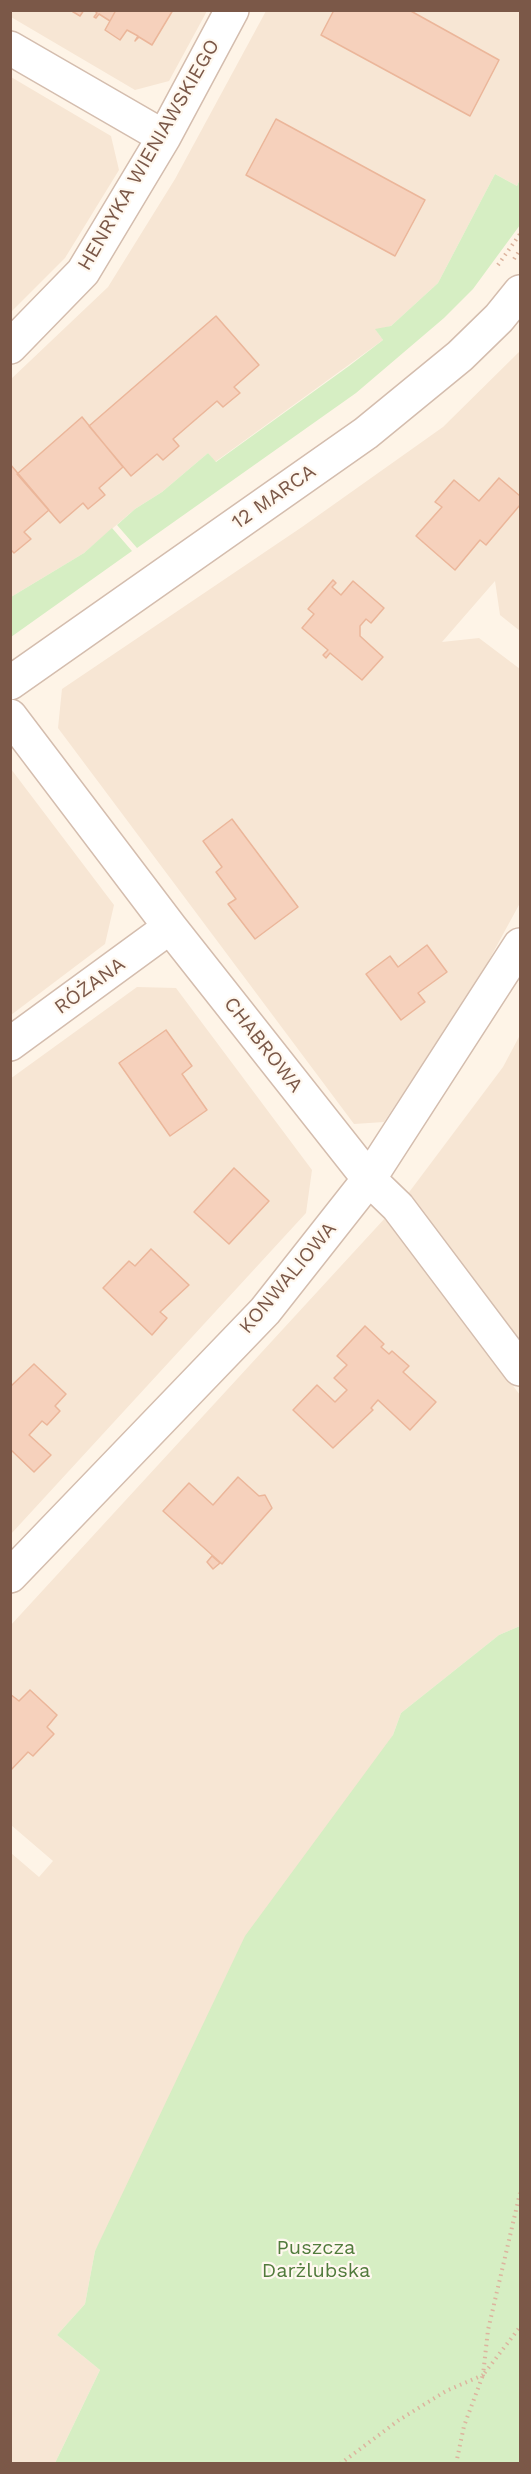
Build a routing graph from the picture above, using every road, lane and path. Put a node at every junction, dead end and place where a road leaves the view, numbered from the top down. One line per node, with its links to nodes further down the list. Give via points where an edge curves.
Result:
1 (232, 10): 3 (street, HENRYKA WIENIAWSKIEGO)
2 (10, 48): 3 (street)
3 (164, 137): 7 (street, HENRYKA WIENIAWSKIEGO, via 83,272)
4 (520, 234): 5 (path)
5 (495, 267)
6 (520, 292): 8 (street, 12 MARCA, via 460,356 366,433)
7 (10, 347)
8 (10, 683)
9 (10, 716): 10 (street, CHABROWA)
10 (170, 927): 12 (street, RÓŻANA); 13 (street, CHABROWA)
11 (520, 945): 13 (street, KONWALIOWA)
12 (10, 1044)
13 (369, 1179): 14 (street, CHABROWA, via 398,1207); 15 (street, KONWALIOWA, via 265,1311)
14 (520, 1369)
15 (10, 1576)
16 (520, 2193): 18 (path, via 488,2330)
17 (520, 2328): 18 (path)
18 (483, 2375): 19 (path, via 446,2391); 20 (path, via 464,2426)
19 (340, 2463)
20 (456, 2463)

